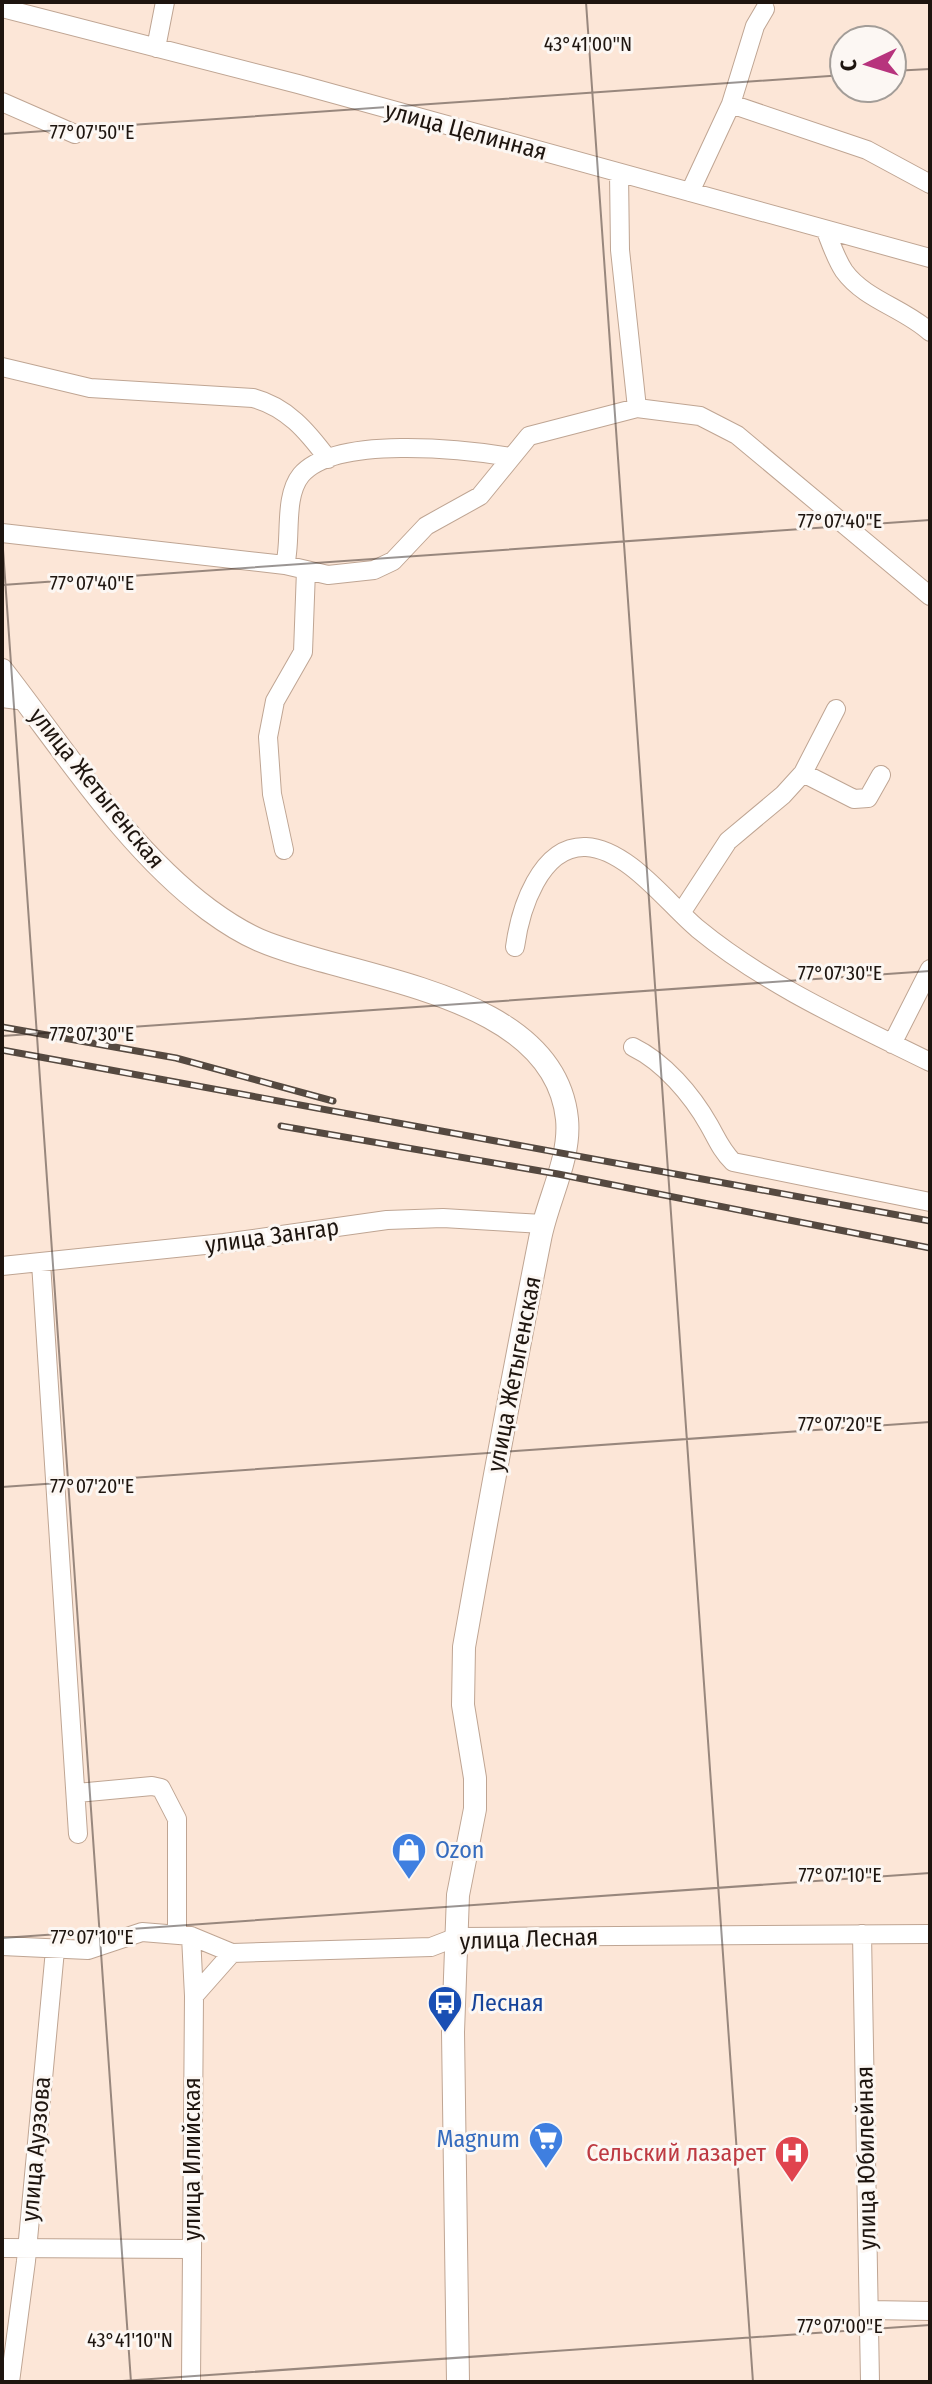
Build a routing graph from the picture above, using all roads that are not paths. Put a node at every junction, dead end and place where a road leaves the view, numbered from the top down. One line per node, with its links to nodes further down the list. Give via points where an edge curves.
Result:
1 (165, 2): 5 (street)
2 (2, 8): 3 (street, улица Целинная)
3 (21, 8): 5 (street, улица Целинная)
4 (765, 9): 7 (street)
5 (156, 48): 9 (street, улица Целинная)
6 (2, 102): 8 (street)
7 (731, 104): 10 (street, via 867,150); 11 (street)
8 (75, 134)
9 (619, 173): 11 (street, улица Целинная); 16 (street, via 620,250)
10 (930, 184)
11 (690, 192): 12 (street, улица Целинная)
12 (826, 231): 13 (street, улица Целинная); 14 (street, via 854,281)
13 (930, 258)
14 (930, 332)
15 (2, 367): 18 (street, via 90,388 253,398 275,404)
16 (637, 408): 17 (street, via 529,436); 22 (street, via 700,416 737,435)
17 (511, 457): 18 (street, via 473,450 375,448); 21 (street, via 480,496 426,526 393,561 353,574)
18 (328, 459): 20 (street, via 300,476)
19 (2, 533): 20 (street)
20 (285, 565): 21 (street)
21 (306, 570): 29 (street, via 303,652 270,714 268,737 272,794)
22 (930, 596)
23 (2, 670): 25 (main road, улица Жетыгенская)
24 (2, 698): 25 (street)
25 (26, 701): 37 (main road, улица Жетыгенская, via 152,861 210,911 259,940 485,1012 520,1036 548,1066 567,1119 564,1153)
26 (836, 709): 27 (street)
27 (803, 773): 28 (street, via 854,799 868,798); 30 (street, via 728,841)
28 (881, 775)
29 (284, 850)
30 (681, 913): 31 (street, via 607,852 570,849 553,857 531,892); 33 (street, via 717,945 769,978)
31 (515, 947)
32 (930, 969): 33 (street)
33 (892, 1044): 35 (street)
34 (633, 1047): 36 (street, via 682,1088 719,1149 733,1162)
35 (930, 1062)
36 (930, 1202)
37 (543, 1224): 38 (street, улица Зангар, via 387,1220); 45 (main road, улица Жетыгенская, via 464,1647 463,1705 475,1809 458,1895)
38 (41, 1263): 39 (street, улица Зангар); 40 (street)
39 (2, 1266)
40 (77, 1793): 41 (street); 42 (street, улица Илийская, via 161,1788 177,1819)
41 (78, 1834)
42 (184, 1934): 47 (street, улица Лесная, via 137,1933 88,1950); 48 (street, улица Лесная); 49 (street, улица Илийская)
43 (862, 1934): 44 (street, улица Лесная); 45 (street, улица Лесная); 53 (street, улица Юбилейная)
44 (930, 1934)
45 (457, 1937): 48 (street, улица Лесная, via 431,1947); 57 (main road, улица Жетыгенская, via 453,2032)
46 (2, 1946): 47 (street)
47 (55, 1950): 51 (street, улица Ауэзова)
48 (232, 1953): 49 (street)
49 (194, 1996): 52 (street, улица Илийская)
50 (2, 2248): 51 (street)
51 (28, 2248): 52 (street); 55 (street, улица Ауэзова)
52 (191, 2249): 56 (street, улица Илийская)
53 (869, 2310): 54 (street); 58 (street, улица Юбилейная)
54 (930, 2311)
55 (10, 2382)
56 (191, 2382)
57 (458, 2382)
58 (870, 2382)

